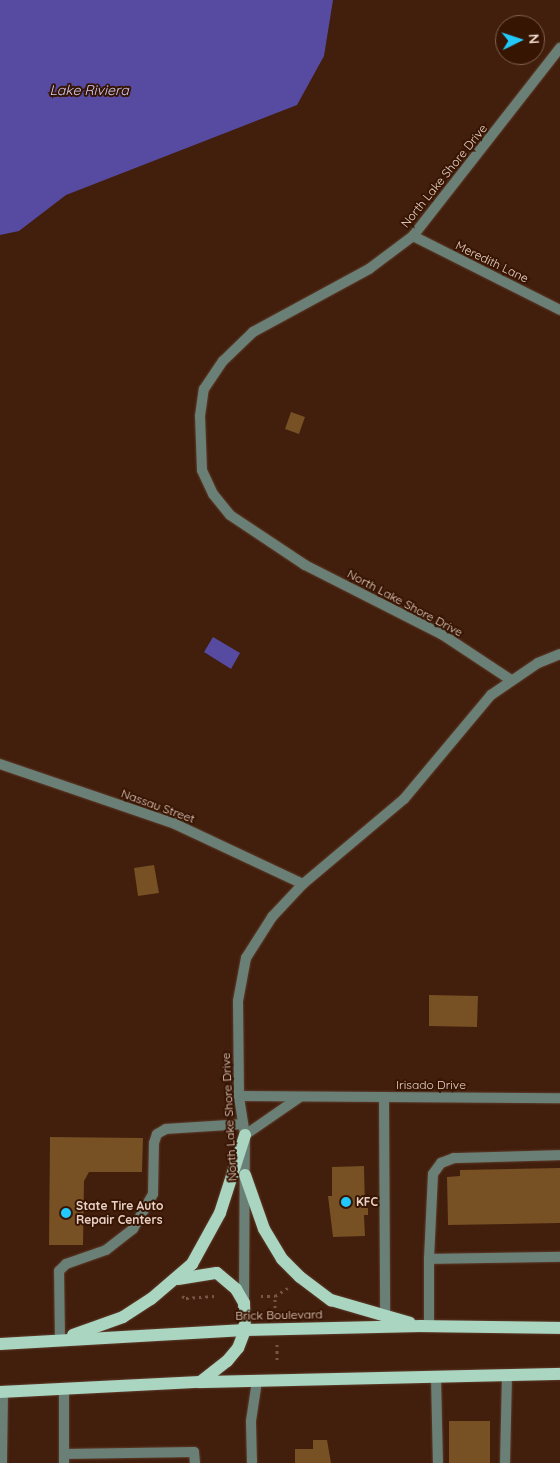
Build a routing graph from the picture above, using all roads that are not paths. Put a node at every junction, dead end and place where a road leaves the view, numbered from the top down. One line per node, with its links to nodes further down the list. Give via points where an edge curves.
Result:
1 (560, 48): 2 (street, North Lake Shore Drive)
2 (413, 236): 3 (street, Meredith Lane); 5 (street, North Lake Shore Drive, via 369,269 253,332 223,361 204,389 200,416 202,470 213,494 230,515 264,540 305,566 443,635)
3 (560, 310)
4 (560, 654): 5 (street)
5 (511, 680): 7 (street, North Lake Shore Drive, via 491,695 404,799)
6 (0, 764): 7 (street, Nassau Street, via 175,824)
7 (304, 884): 8 (street, North Lake Shore Drive, via 272,917 246,958 238,1001)
8 (239, 1096): 9 (street, Irisado Drive); 12 (street, North Lake Shore Drive)
9 (301, 1096): 10 (street, Irisado Drive); 12 (street)
10 (384, 1097): 11 (street, Irisado Drive); 19 (street)
11 (560, 1098)
12 (244, 1130): 14 (street, North Lake Shore Drive); 17 (main road, via 220,1213 200,1252); 23 (street, via 166,1129 157,1134 153,1194 133,1229 106,1250 66,1264 59,1271)
13 (560, 1155): 16 (street, via 454,1158 441,1163 433,1174)
14 (245, 1175): 18 (street, North Lake Shore Drive); 19 (main road, via 264,1229 282,1259 300,1277 332,1300)
15 (560, 1257): 16 (street)
16 (429, 1259): 20 (street)
17 (177, 1285): 18 (main road, via 217,1273 236,1289); 23 (main road, via 123,1317)
18 (244, 1304): 22 (main road)
19 (385, 1316): 20 (main road)
20 (425, 1326): 21 (main road, Brick Boulevard); 22 (main road, Brick Boulevard)
21 (560, 1328)
22 (245, 1330): 23 (main road, Brick Boulevard); 29 (main road, via 238,1348 227,1361)
23 (60, 1340): 24 (main road, Brick Boulevard)
24 (0, 1344)
25 (560, 1374): 26 (main road)
26 (506, 1375): 27 (main road); 37 (street)
27 (436, 1377): 28 (main road); 36 (street)
28 (257, 1381): 29 (main road); 35 (street, via 251,1421)
29 (200, 1382): 30 (main road)
30 (64, 1388): 31 (main road); 32 (street)
31 (2, 1391): 33 (street)
32 (64, 1458): 34 (street, via 194,1452)
33 (2, 1463)
34 (195, 1463)
35 (252, 1463)
36 (438, 1463)
37 (505, 1463)

